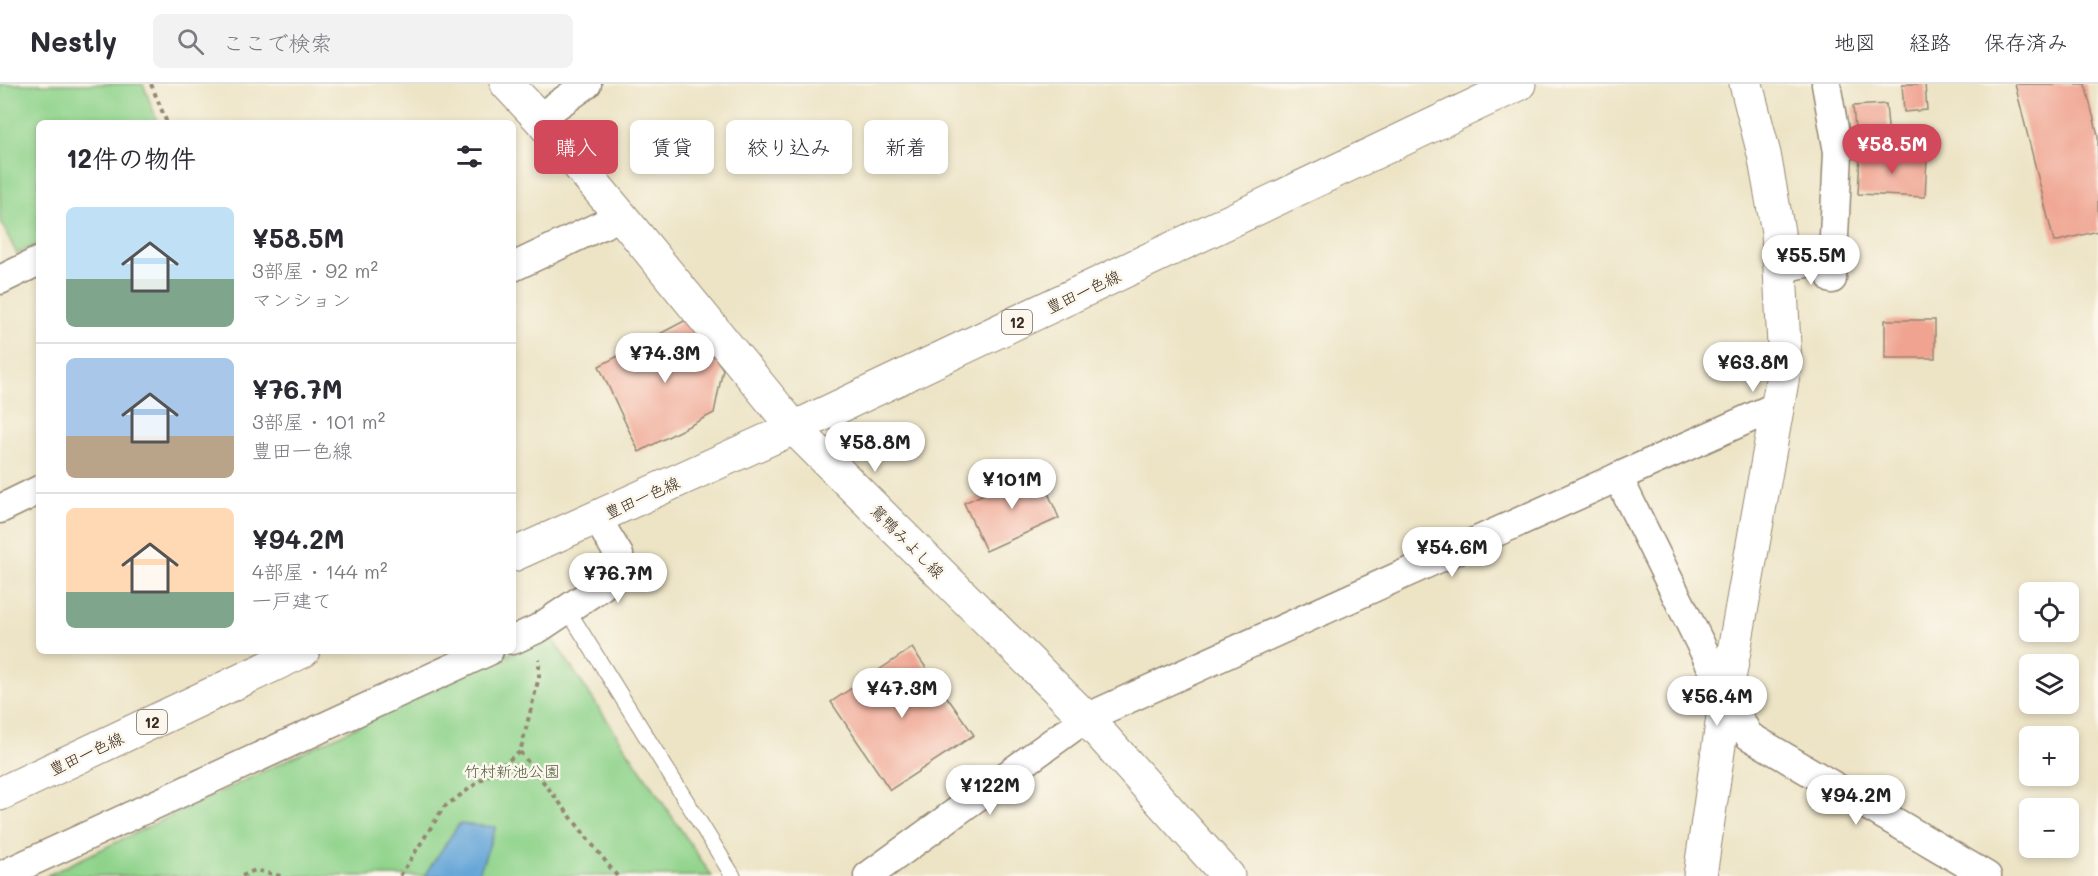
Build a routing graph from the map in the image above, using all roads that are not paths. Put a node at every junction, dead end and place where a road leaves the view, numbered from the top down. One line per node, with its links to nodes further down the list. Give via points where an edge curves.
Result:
1 (507, 84): 6 (main road, 鴛鴨みよし線)
2 (587, 84): 6 (street)
3 (1520, 84): 13 (main road, 豊田一色線 / 12)
4 (1746, 84): 10 (main road, via 1764,154 1778,231)
5 (1826, 84): 10 (street, via 1838,152 1833,268)
6 (539, 118): 7 (main road, 鴛鴨みよし線)
7 (621, 216): 9 (street); 13 (main road, 鴛鴨みよし線)
8 (36, 262): 11 (street)
9 (516, 266)
10 (1780, 268): 12 (main road, via 1785,364)
11 (0, 280)
12 (1777, 406): 14 (street); 23 (main road)
13 (794, 428): 17 (main road, 豊田一色線 / 12); 24 (main road, 鴛鴨みよし線)
14 (1618, 477): 23 (street); 24 (street)
15 (36, 491): 16 (street)
16 (0, 508)
17 (596, 517): 18 (main road, 豊田一色線 / 12); 19 (street, via 619,555 602,586)
18 (516, 554)
19 (567, 609): 20 (street); 27 (lane)
20 (516, 639)
21 (297, 654): 25 (main road, 豊田一色線 / 12)
22 (482, 654): 26 (street)
23 (1726, 696): 30 (main road); 31 (street, via 1749,736)
24 (1086, 718): 28 (street); 29 (main road, 鴛鴨みよし線)
25 (0, 794)
26 (0, 876)
27 (734, 876)
28 (868, 876)
29 (1228, 876)
30 (1700, 876)
31 (1987, 876)

